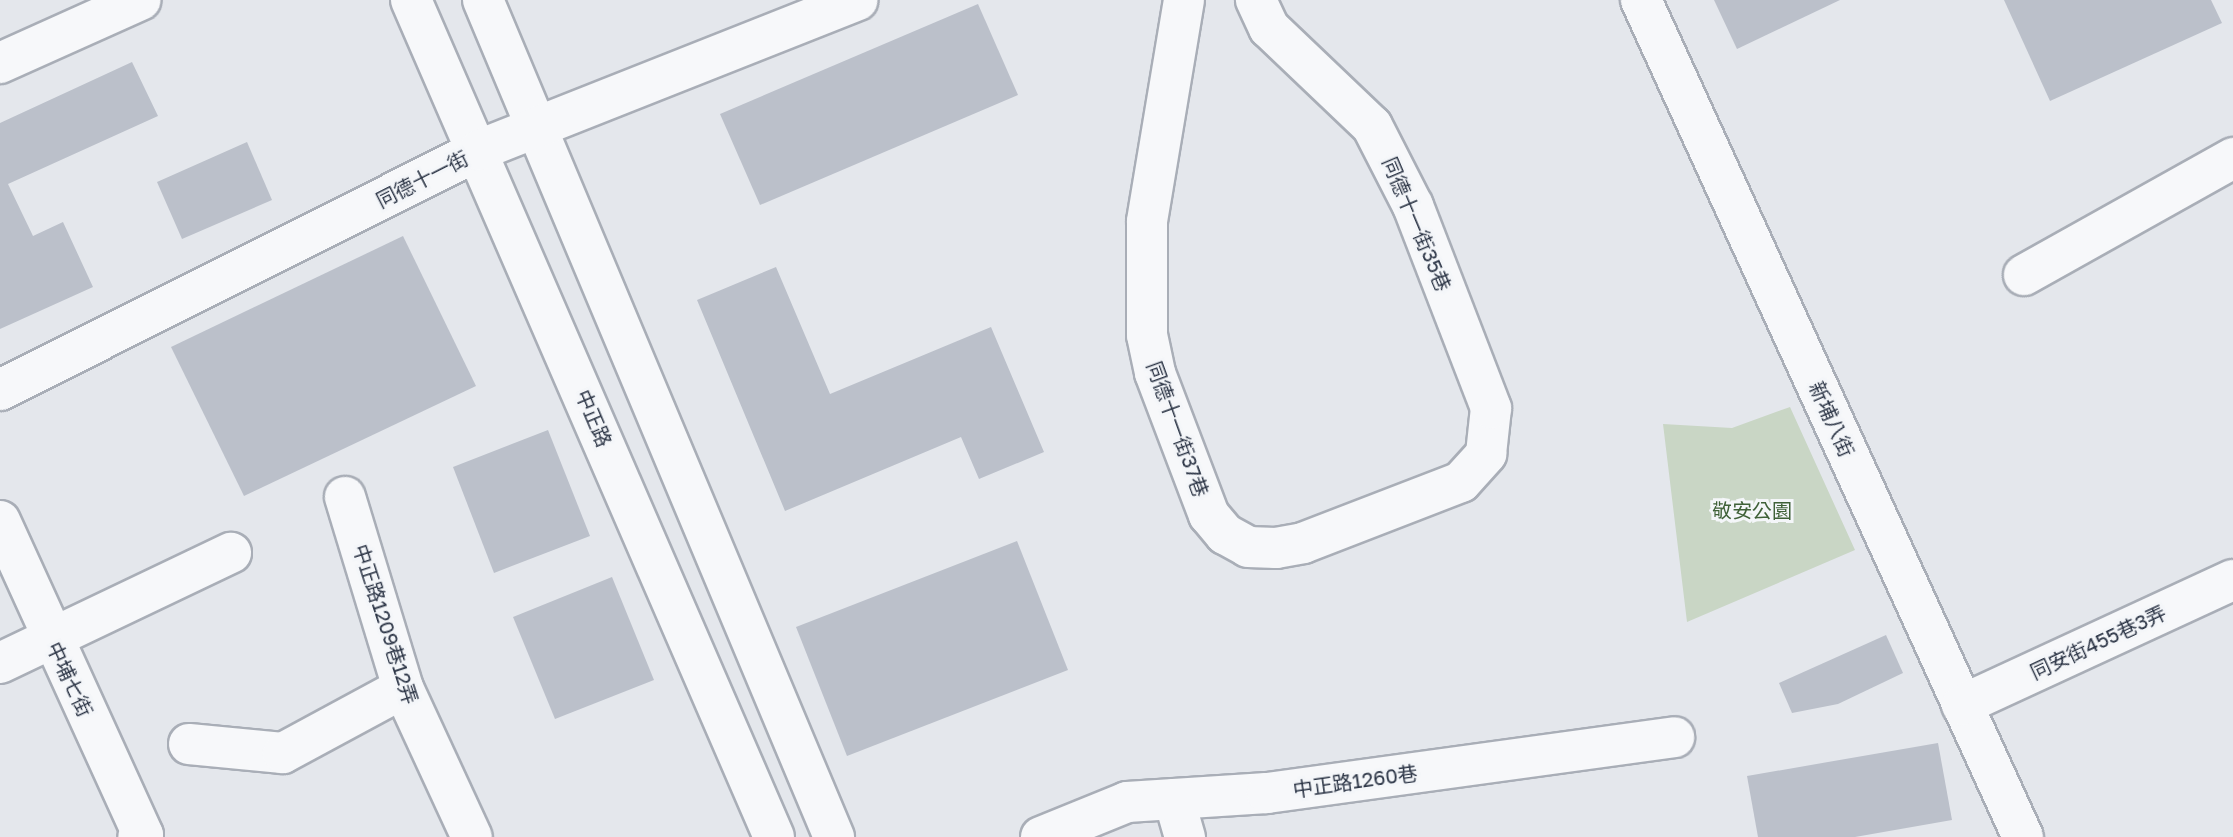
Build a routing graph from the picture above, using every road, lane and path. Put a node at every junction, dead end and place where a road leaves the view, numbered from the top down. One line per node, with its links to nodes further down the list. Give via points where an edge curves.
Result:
1 (140, 0): 8 (street)
2 (411, 0): 10 (street, 中正路)
3 (483, 0): 9 (street)
4 (857, 0): 9 (street, 同德十一街)
5 (1184, 0): 14 (street, 同德十一街37巷, via 1147,222 1147,335 1155,373 1209,515 1225,534 1248,547 1303,543)
6 (1256, 0): 14 (street, 同德十一街35巷, via 1269,28 1372,126 1413,206 1491,408 1486,454)
7 (1641, 0): 22 (street, 新埔八街)
8 (0, 63)
9 (539, 130): 10 (street, 同德十一街); 29 (street)
10 (479, 150): 13 (street, 同德十一街); 26 (street, 中正路)
11 (2233, 158): 12 (street)
12 (2024, 275)
13 (0, 390)
14 (1461, 482)
15 (345, 497): 21 (street, 中正路1209巷12弄)
16 (0, 521): 19 (street, 中埔七街)
17 (231, 553): 19 (street)
18 (2233, 580): 22 (street, 同安街455巷3弄)
19 (51, 639): 20 (street); 27 (street, 中埔七街)
20 (0, 663)
21 (403, 688): 24 (street, via 283,753); 28 (street, 中正路1209巷12弄)
22 (1962, 705): 32 (street, 新埔八街)
23 (1674, 737): 25 (street, 中正路1260巷, via 1267,793)
24 (189, 744)
25 (1174, 799): 30 (street, 中正路1260巷, via 1127,802); 31 (street)
26 (761, 833)
27 (141, 836)
28 (472, 837)
29 (834, 837)
30 (1041, 837)
31 (1185, 837)
32 (2023, 837)

